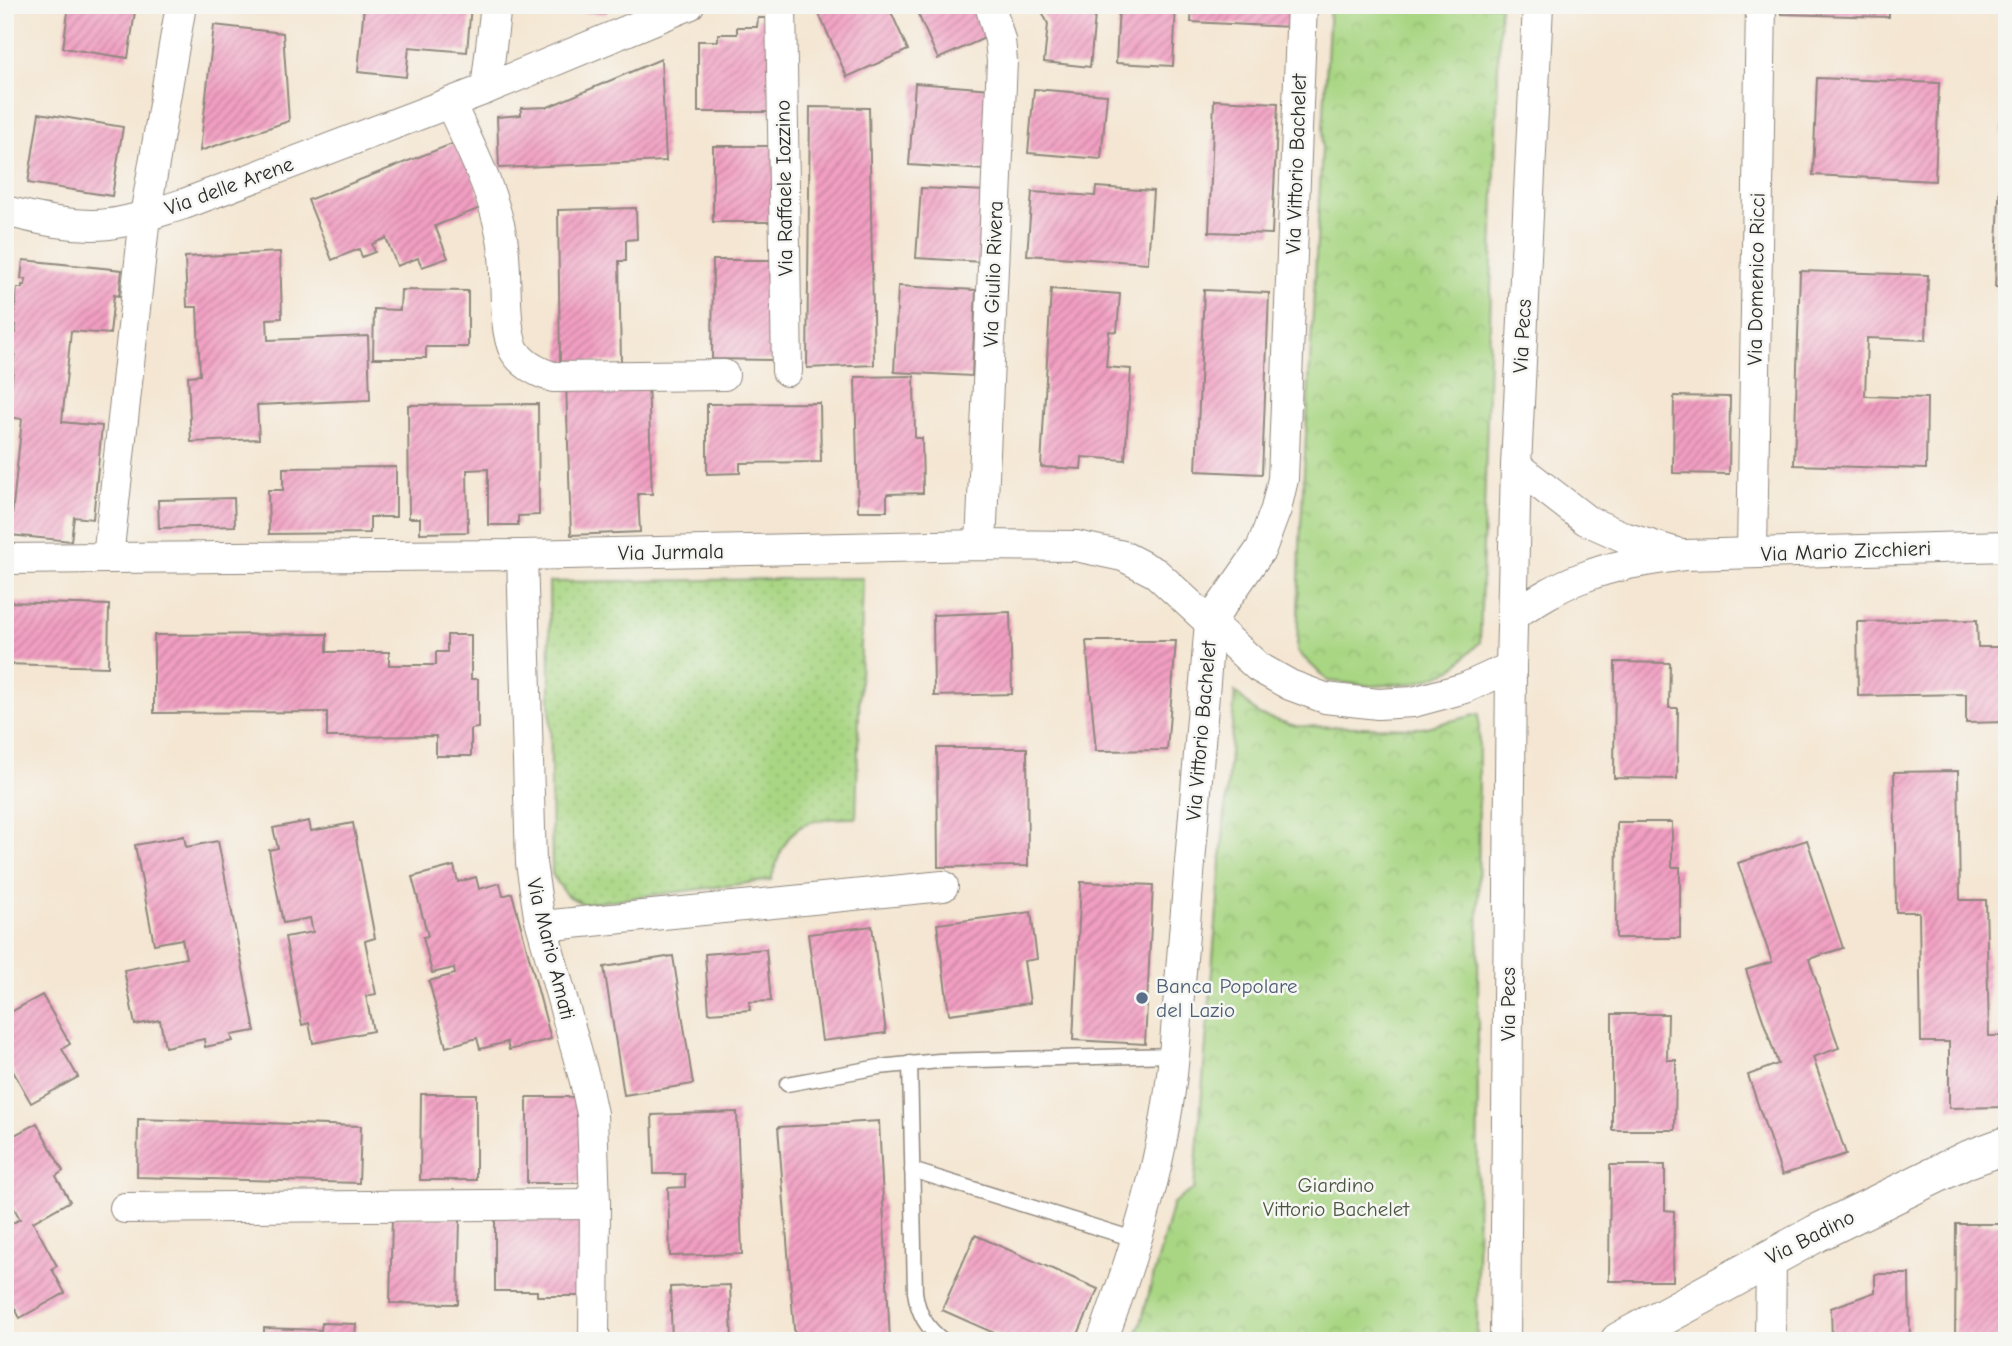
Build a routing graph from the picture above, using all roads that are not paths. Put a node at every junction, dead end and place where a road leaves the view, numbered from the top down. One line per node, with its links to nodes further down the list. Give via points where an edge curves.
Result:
1 (181, 5): 12 (street)
2 (496, 5): 9 (street)
3 (689, 5): 9 (street, Via delle Arene)
4 (781, 5): 13 (street, Via Raffaele Iozzino)
5 (990, 5): 16 (street, Via Giulio Rivera, via 1002,61)
6 (1302, 5): 24 (street, Via Vittorio Bachelet, via 1283,479 1261,549)
7 (1538, 5): 15 (street, Via Pecs)
8 (1761, 5): 18 (street, Via Domenico Ricci)
9 (486, 89): 10 (street, Via delle Arene)
10 (450, 103): 12 (street, Via delle Arene); 14 (street, via 499,223 510,340 519,356 536,371 553,377)
11 (5, 211): 12 (street, via 79,225)
12 (145, 216): 21 (street, Via delle Arene)
13 (787, 370)
14 (724, 375)
15 (1516, 466): 20 (street, Via Mario Zicchieri, via 1586,520); 23 (street, Via Pecs)
16 (981, 545): 19 (street, Via Jurmala); 24 (street, Via Jurmala, via 1065,545 1123,556 1156,573)
17 (2007, 546): 18 (street, Via Mario Zicchieri)
18 (1752, 554): 20 (street, Via Mario Zicchieri)
19 (522, 555): 21 (street, Via Jurmala); 27 (street, Via Mario Amati, via 531,850)
20 (1685, 555): 23 (street, Via Mario Zicchieri, via 1585,576)
21 (108, 558): 22 (street)
22 (5, 559)
23 (1512, 616): 25 (street, Via Pecs)
24 (1210, 622): 25 (street, via 1273,676 1312,694 1342,701 1395,704 1432,698); 28 (street, Via Vittorio Bachelet)
25 (1511, 667): 40 (street, Via Pecs)
26 (943, 886): 27 (street)
27 (542, 926): 33 (street, Via Mario Amati, via 589,1101)
28 (1174, 1055): 29 (lane); 35 (street, Via Vittorio Bachelet, via 1163,1142)
29 (910, 1063): 30 (lane); 32 (lane)
30 (787, 1084)
31 (2007, 1145): 36 (street, Via Badino, via 1958,1164)
32 (912, 1170): 35 (lane); 38 (lane, via 916,1303 928,1328)
33 (595, 1204): 34 (street); 37 (street, Via Mario Amati)
34 (125, 1209)
35 (1137, 1240): 39 (street, Via Vittorio Bachelet)
36 (1771, 1257): 41 (street, Via Badino); 42 (street)
37 (594, 1341)
38 (944, 1341)
39 (1102, 1341)
40 (1506, 1341)
41 (1619, 1341)
42 (1770, 1341)

